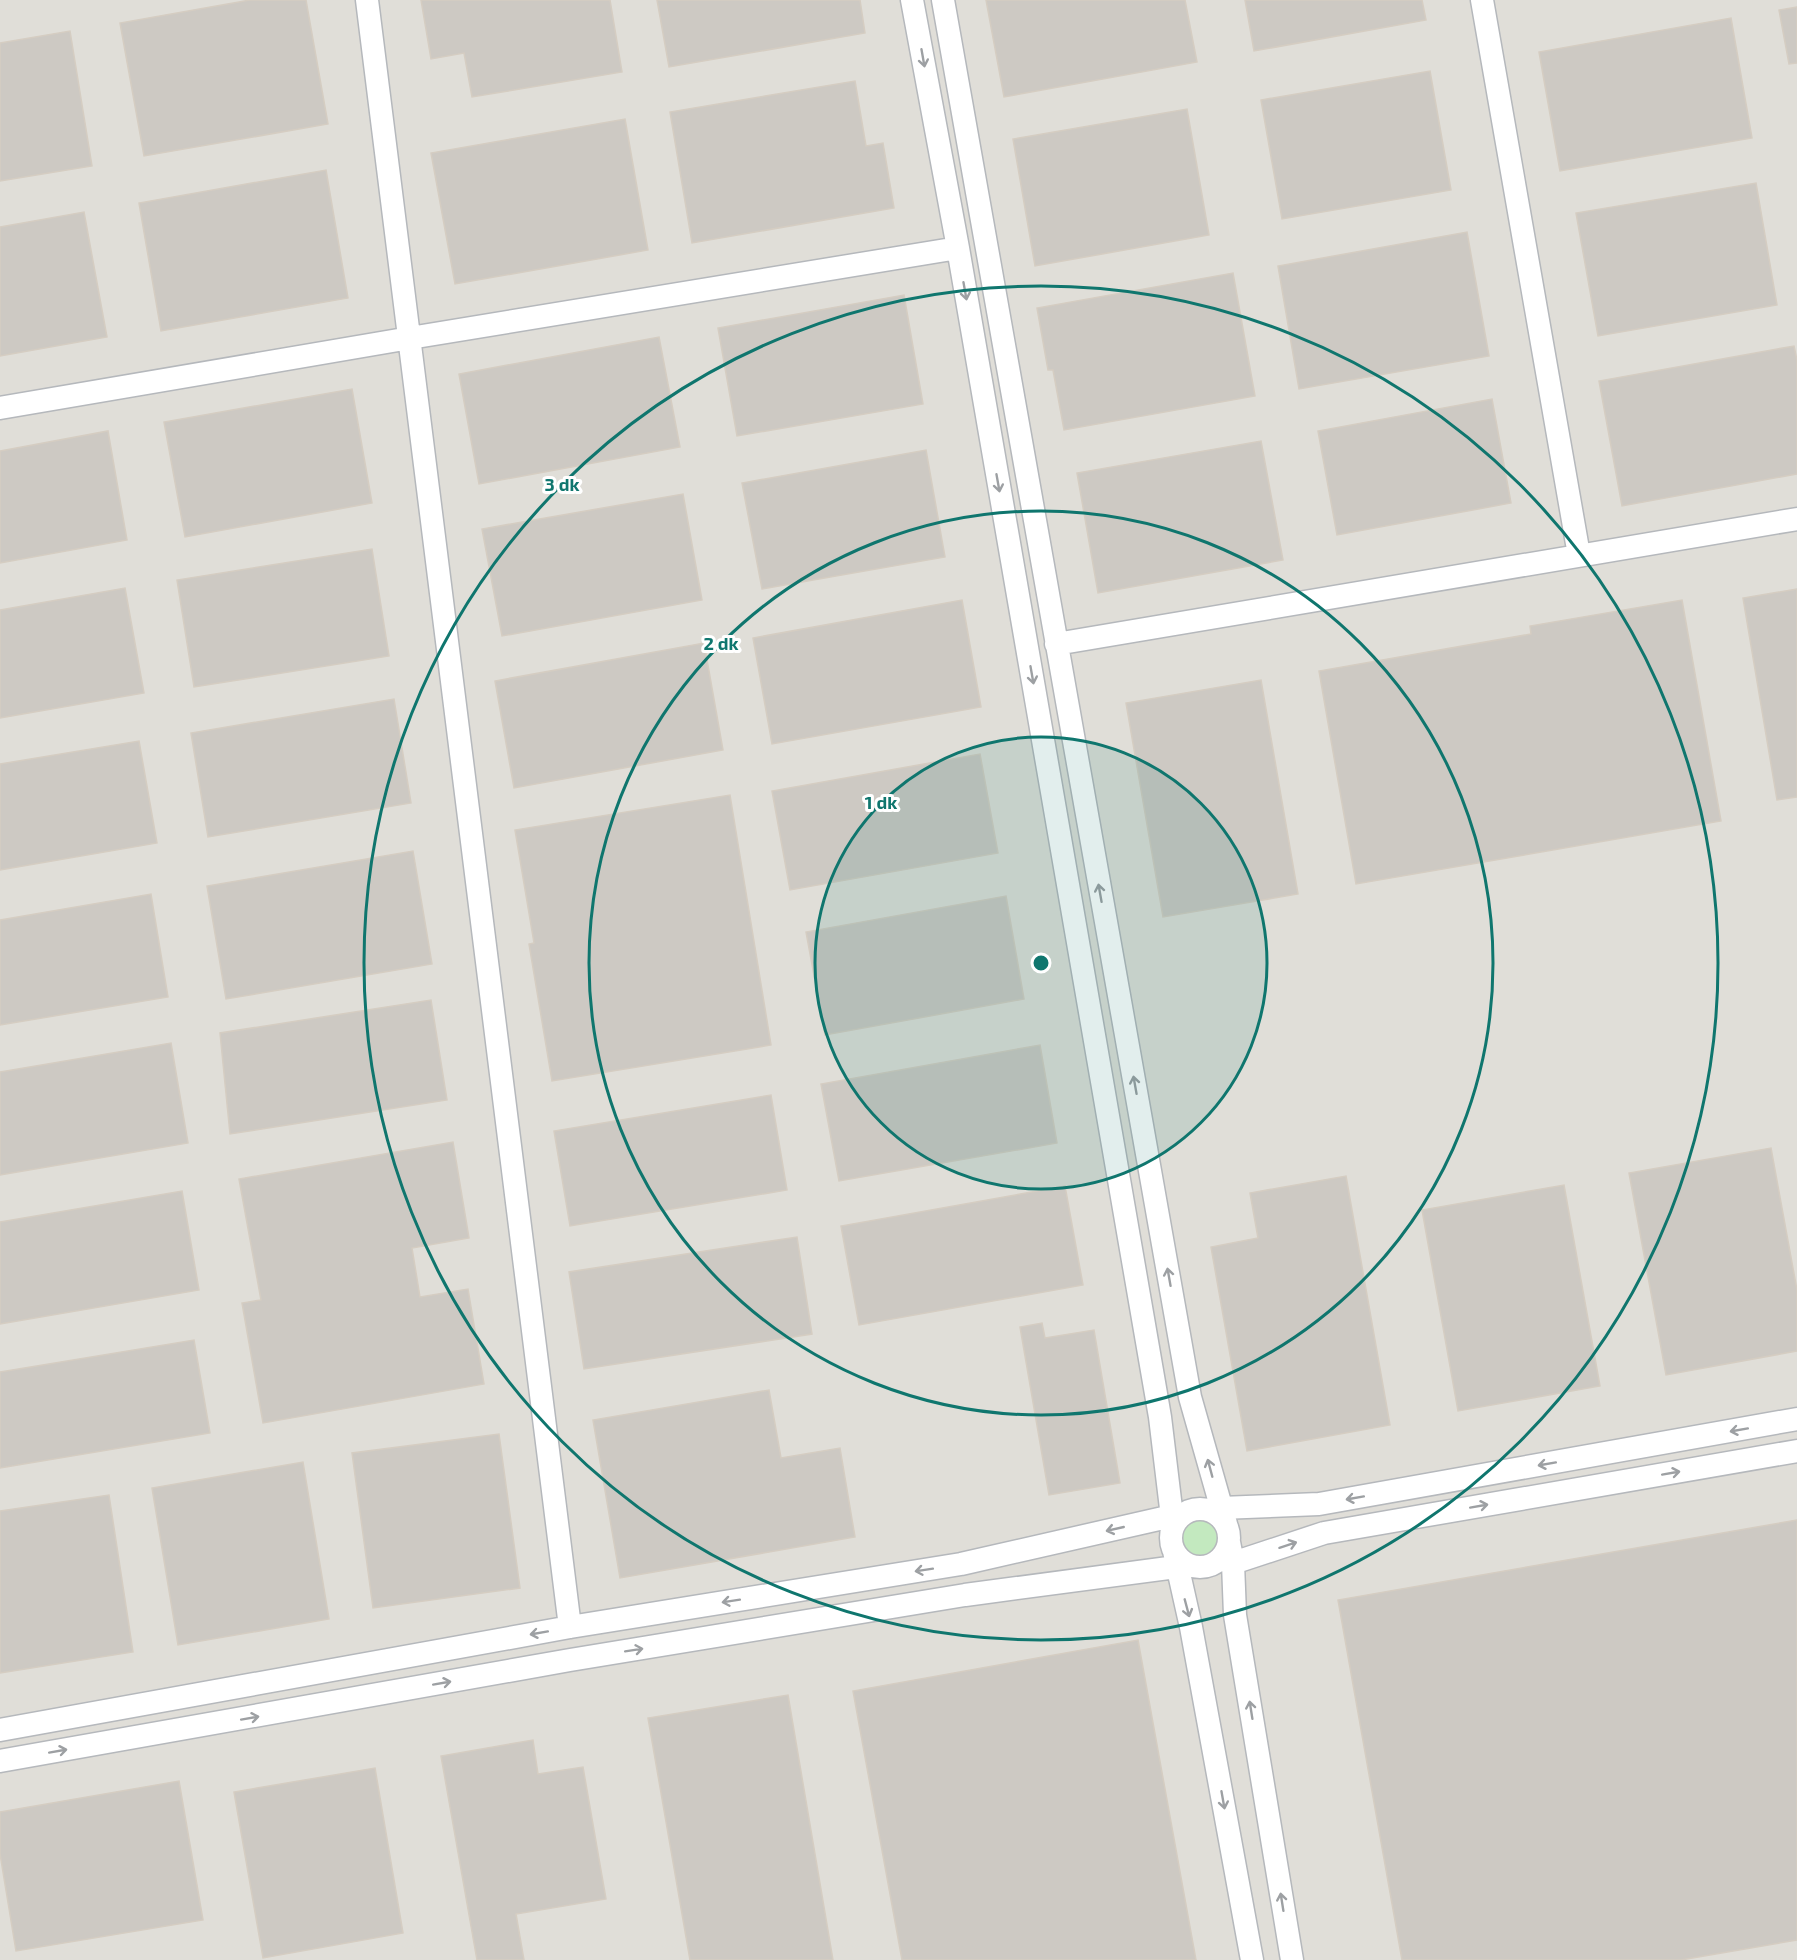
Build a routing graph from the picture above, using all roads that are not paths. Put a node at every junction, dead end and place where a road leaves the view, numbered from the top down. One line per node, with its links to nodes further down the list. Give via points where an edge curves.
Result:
1 (367, 0): 6 (street)
2 (912, 0): 5 (street, one-way to 5)
3 (943, 0): 10 (street)
4 (1482, 0): 9 (street)
5 (957, 248): 6 (street); 13 (street, one-way to 13, via 1160,1417)
6 (410, 338): 7 (street); 16 (street)
7 (0, 408)
8 (1797, 519): 9 (street)
9 (1579, 555): 10 (street)
10 (1056, 644): 14 (street, one-way to 10, via 1190,1397)
11 (1797, 1419): 14 (street, one-way to 14, via 1319,1504)
12 (1797, 1451): 14 (street, one-way to 12, via 1324,1533)
13 (1172, 1521): 14 (street, via 1195,1509 1213,1512 1220,1517); 15 (street); 16 (street, one-way to 16, via 962,1564)
14 (1227, 1534): 15 (street, via 1221,1558 1205,1567); 20 (street, one-way to 14, via 1235,1615)
15 (1175, 1559): 18 (street, one-way to 15); 19 (street, one-way to 19)
16 (570, 1627): 17 (street, one-way to 17)
17 (0, 1730)
18 (0, 1761)
19 (1252, 1960)
20 (1292, 1960)

